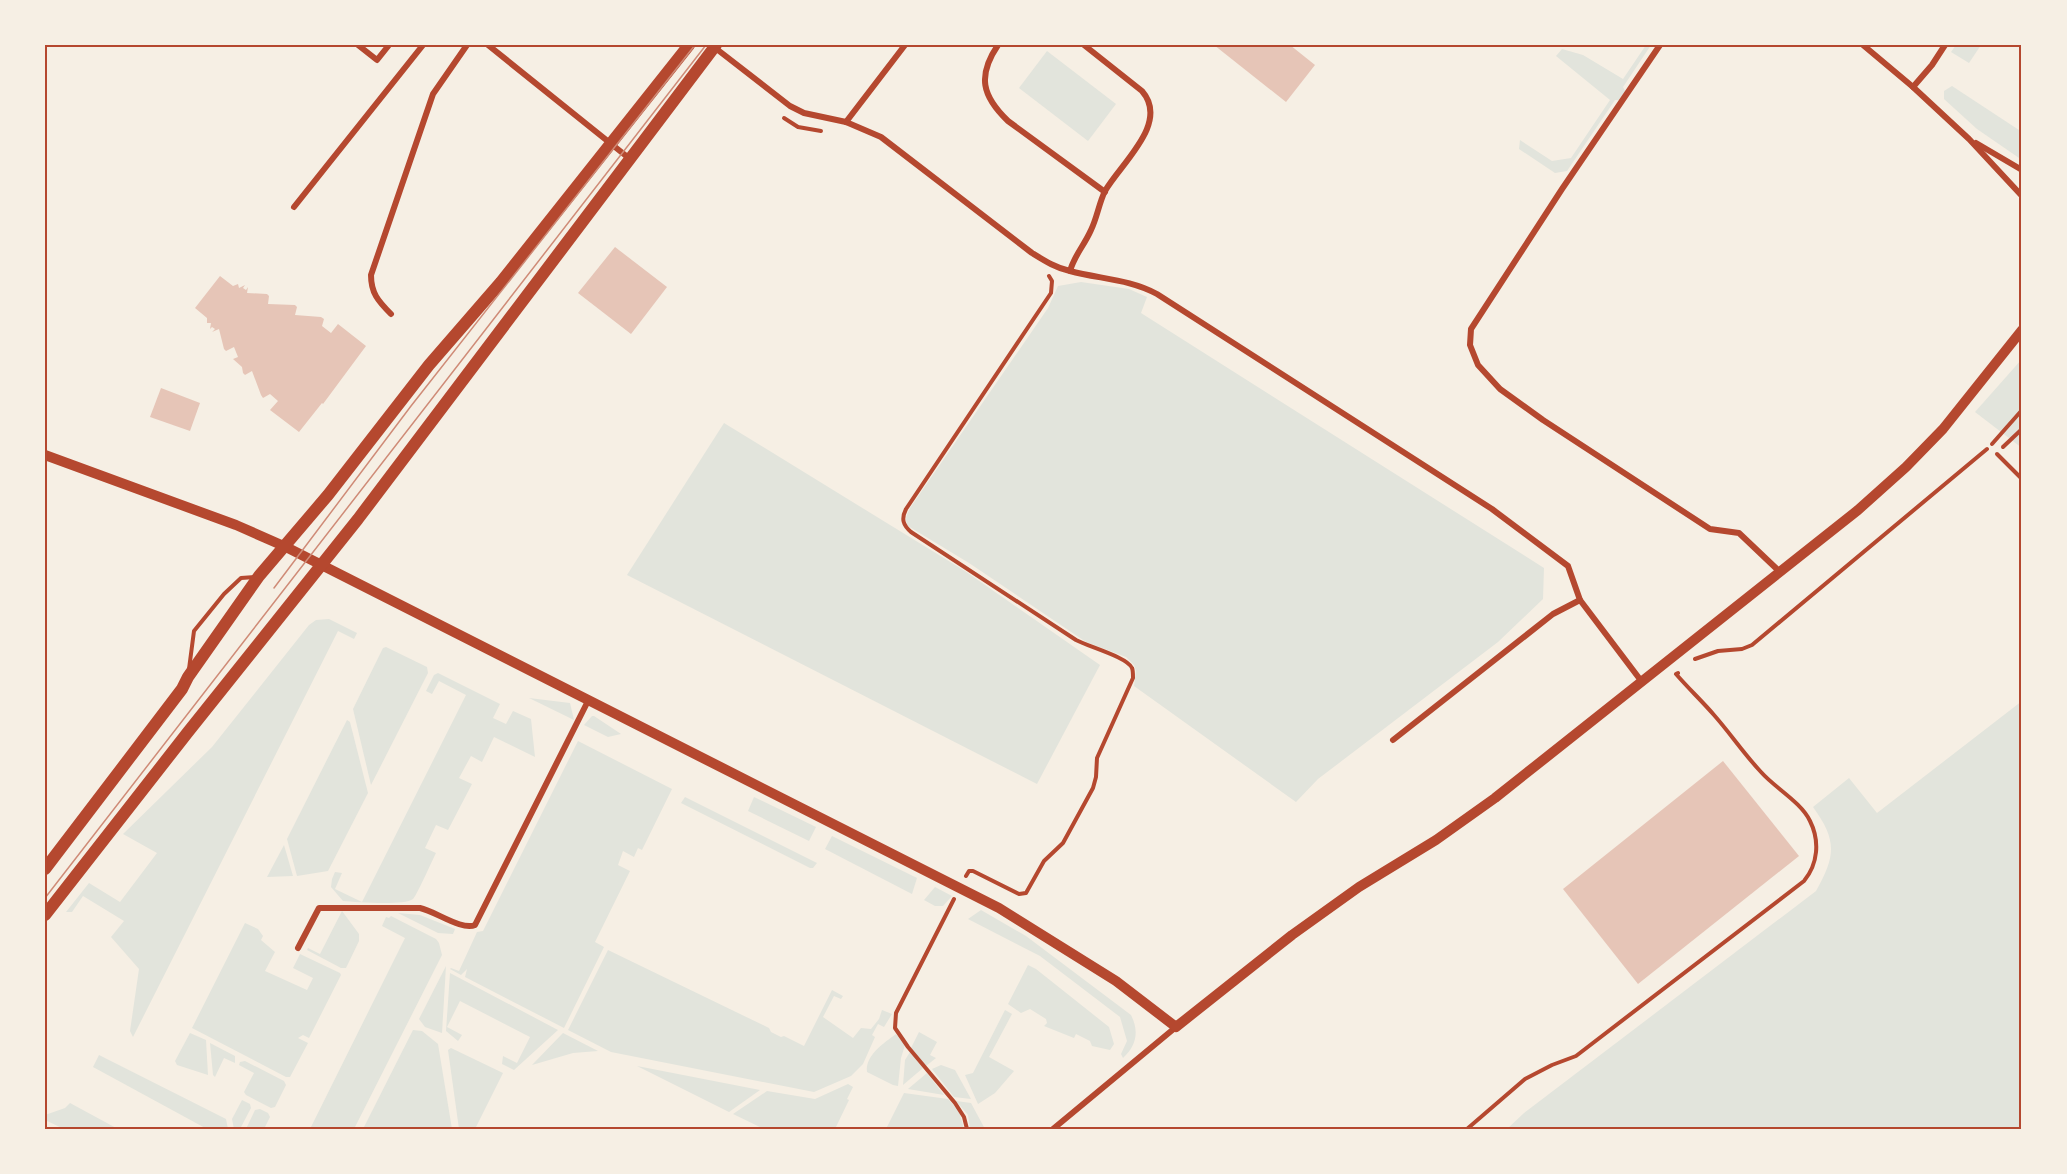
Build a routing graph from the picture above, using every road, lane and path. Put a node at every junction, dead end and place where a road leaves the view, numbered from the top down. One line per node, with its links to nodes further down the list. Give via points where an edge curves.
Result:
1 (358, 45): 2 (street, via 377,60)
2 (389, 45)
3 (423, 45): 24 (street)
4 (467, 45): 27 (street, via 433,94 371,275 375,298)
5 (488, 45): 19 (street)
6 (689, 45): 19 (main road)
7 (905, 45): 16 (street)
8 (998, 45): 22 (street, via 985,71 986,92 996,110)
9 (1084, 45): 22 (street, via 1142,91 1152,109 1145,134)
10 (1660, 45): 36 (street, via 1471,329 1470,345 1478,365 1500,389 1710,529 1739,532)
11 (1863, 45): 14 (street)
12 (1945, 45): 14 (street)
13 (714, 46): 16 (street, via 790,106); 20 (main road)
14 (1913, 87): 18 (street)
15 (778, 114): 17 (path, via 798,127)
16 (846, 122): 26 (street, via 881,137 1032,253)
17 (831, 131)
18 (1970, 139): 21 (street); 23 (street)
19 (610, 143): 20 (street); 34 (main road)
20 (630, 159): 35 (main road)
21 (2022, 170)
22 (1104, 192): 26 (street, via 1089,235 1075,255)
23 (2022, 196)
24 (294, 207)
25 (1045, 271): 46 (path, via 1052,281 1051,293 906,509 903,521 911,532 1076,640 1126,661 1133,669 1133,678 1097,758 1093,788 1063,843 1044,861 1026,893 1018,894 971,870)
26 (1070, 271): 38 (street, via 1132,284 1157,294 1492,509 1568,566)
27 (391, 314)
28 (2022, 330): 36 (street, via 1947,424 1906,467)
29 (2022, 410): 39 (path, via 1990,447 1752,645)
30 (2022, 429): 31 (path)
31 (1997, 454): 33 (lane)
32 (45, 455): 34 (street)
33 (2022, 479)
34 (286, 547): 35 (street); 37 (main road)
35 (321, 565): 43 (street); 47 (main road)
36 (1780, 572): 42 (street)
37 (259, 576): 41 (main road); 41 (lane, via 241,578 194,631)
38 (1580, 600): 42 (street); 44 (street, via 1553,615)
39 (1694, 659)
40 (1685, 667): 52 (path, via 1676,674 1760,772 1809,819 1817,846 1815,864 1804,881 1576,1056 1525,1079)
41 (188, 677): 45 (main road)
42 (1642, 682): 49 (street, via 1495,798 1292,934)
43 (588, 701): 46 (street); 48 (street, via 475,925 466,927 420,908 319,908)
44 (1393, 740)
45 (45, 869)
46 (960, 888): 49 (street, via 1116,981); 50 (path, via 896,1013 895,1028 955,1103)
47 (45, 915)
48 (298, 948)
49 (1176, 1027): 51 (street)
50 (968, 1129)
51 (1053, 1129)
52 (1467, 1129)

